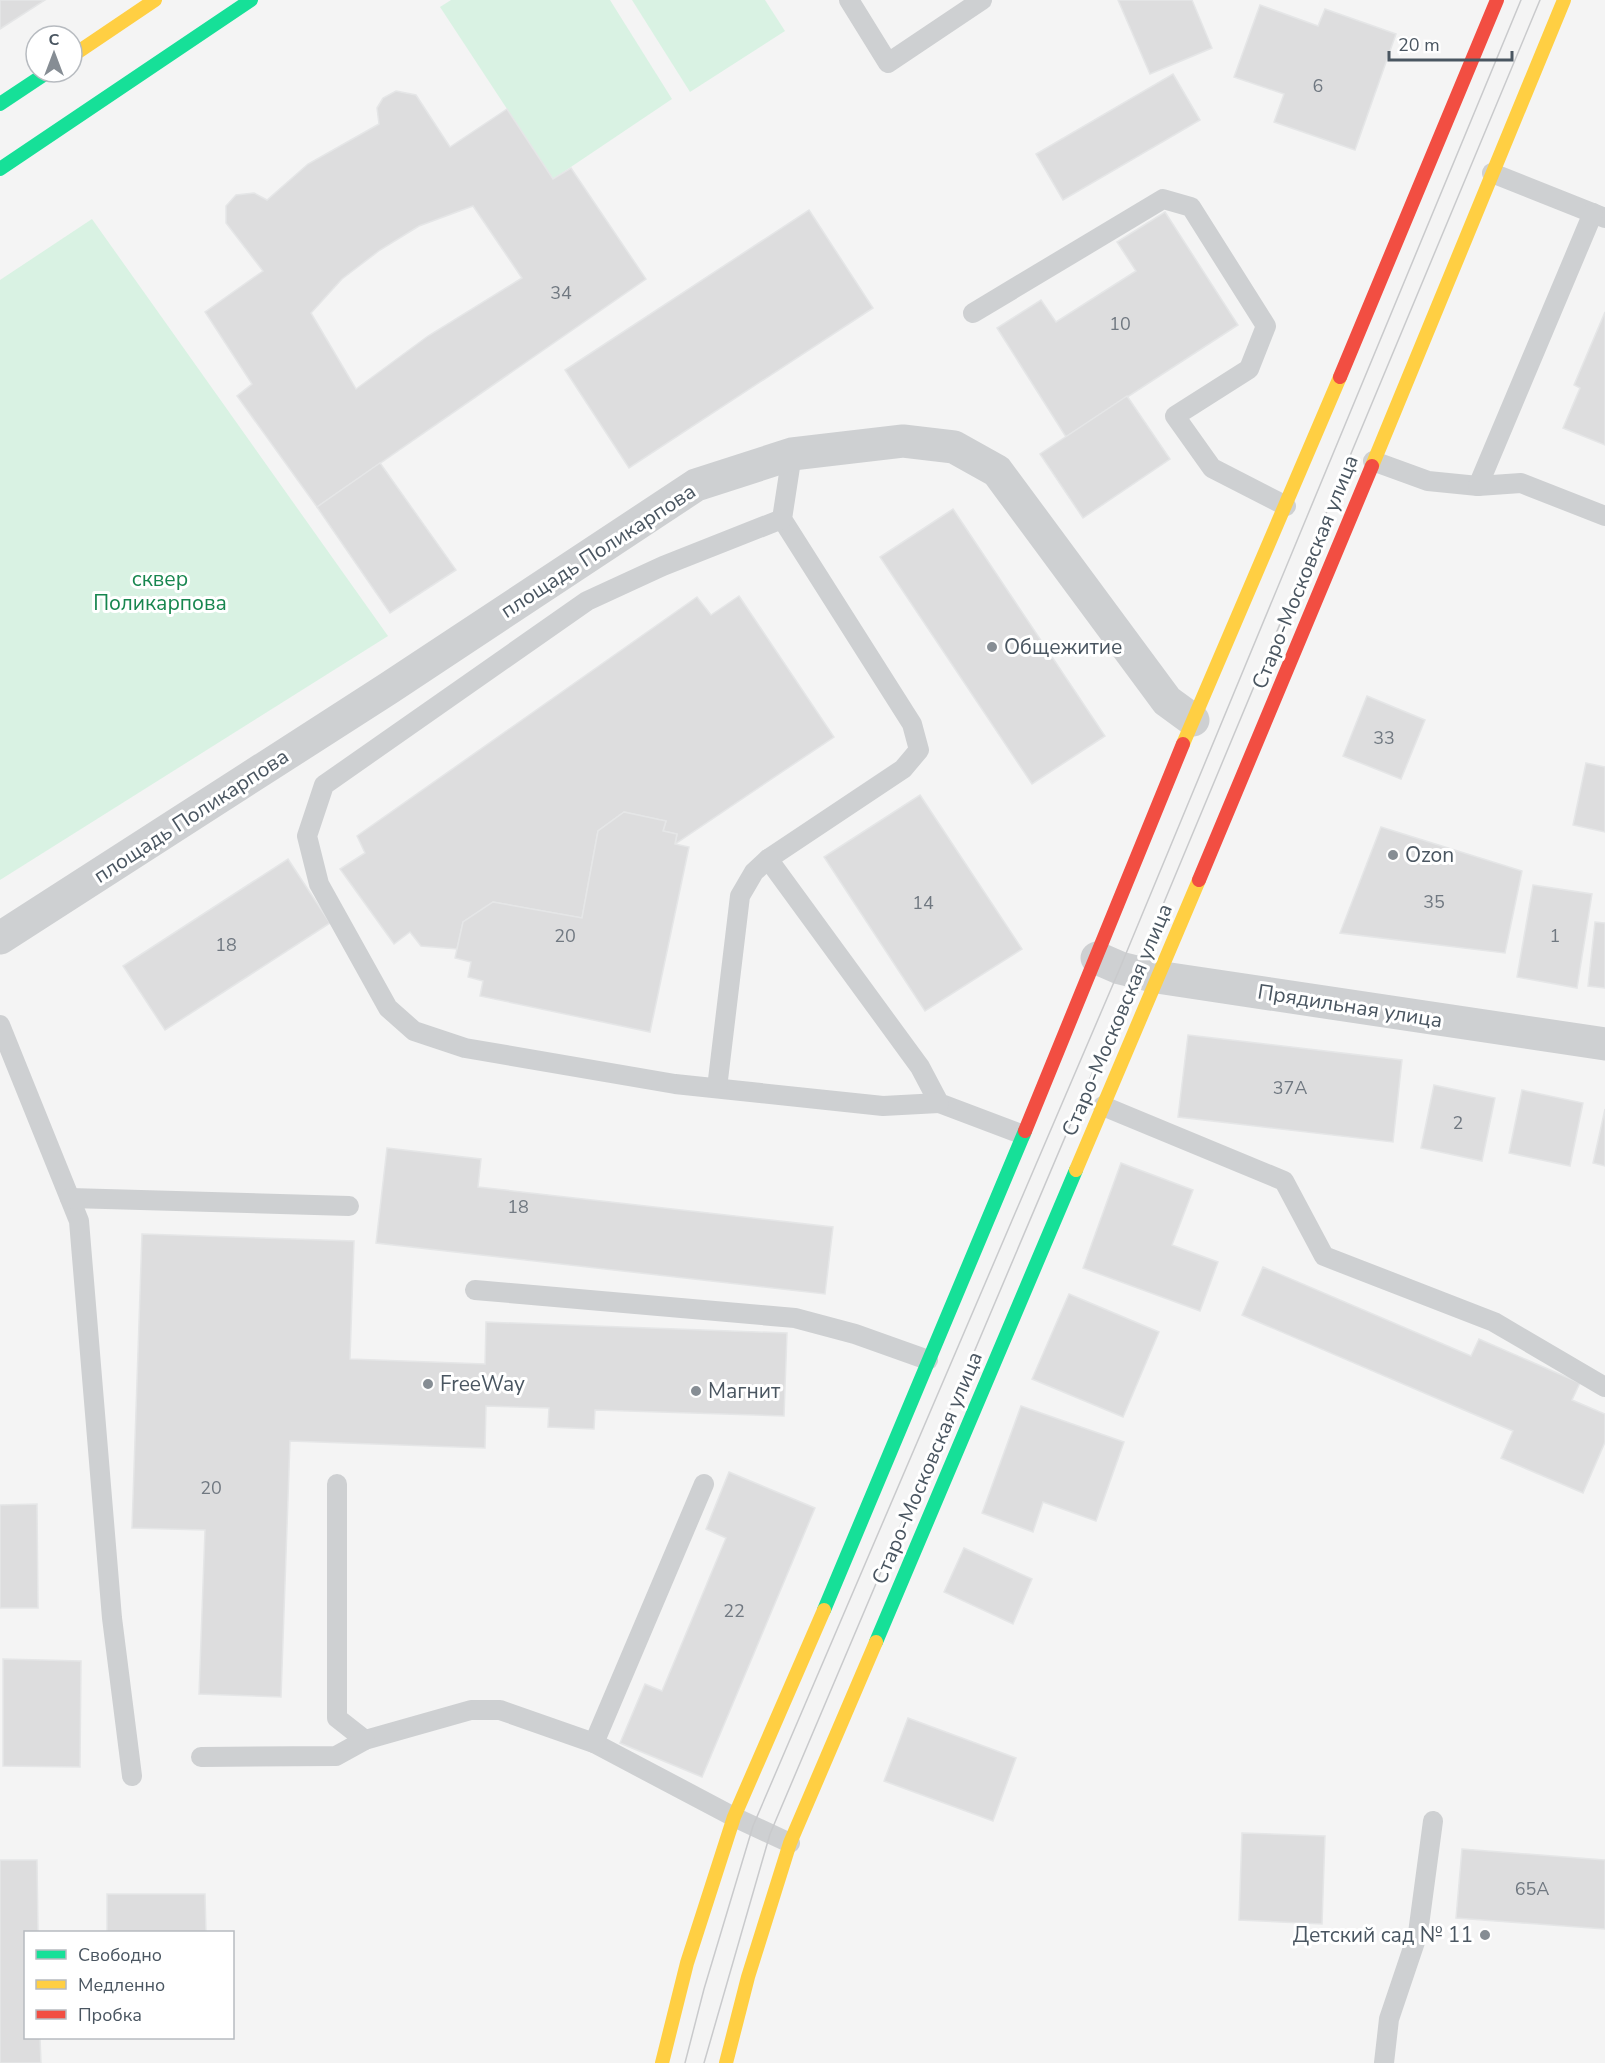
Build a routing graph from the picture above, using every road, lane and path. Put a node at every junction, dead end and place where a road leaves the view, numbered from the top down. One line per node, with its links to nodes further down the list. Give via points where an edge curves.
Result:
1 (251, 0): 10 (main road)
2 (849, 0): 3 (lane, via 888,63)
3 (982, 0)
4 (1497, 0): 17 (main road)
5 (1564, 0): 11 (main road, Старо-Московская улица)
6 (143, 3): 7 (main road)
7 (84, 47)
8 (30, 84): 9 (main road)
9 (0, 104)
10 (0, 169)
11 (1492, 173): 12 (lane); 15 (main road, Старо-Московская улица)
12 (1599, 215): 16 (lane)
13 (973, 313): 17 (lane, via 1163,199 1191,207 1266,326 1249,369 1175,416 1212,468)
14 (792, 454): 19 (lane); 20 (street, площадь Поликарпова, via 903,441 954,447 997,471 1167,701); 22 (street, площадь Поликарпова, via 696,485)
15 (1373, 460): 16 (lane, via 1428,481); 24 (main road, Старо-Московская улица)
16 (1478, 486): 18 (lane, via 1521,483)
17 (1286, 506): 20 (main road)
18 (1605, 516)
19 (782, 519): 21 (lane, via 912,724 919,750 903,769); 27 (lane, via 587,601 324,785 307,836 320,884 388,1008 414,1031 465,1048)
20 (1193, 720): 23 (main road)
21 (768, 859): 27 (lane, via 754,872 740,896); 28 (lane, via 920,1067)
22 (0, 938)
23 (1097, 958): 24 (street, Прядильная улица); 30 (main road)
24 (1158, 977): 26 (street, Прядильная улица); 29 (main road, Старо-Московская улица)
25 (0, 1025): 31 (lane)
26 (1605, 1044)
27 (717, 1089): 28 (lane, via 883,1106)
28 (939, 1104): 30 (lane)
29 (1103, 1106): 35 (lane, via 1284,1181 1324,1256 1494,1322); 44 (main road, Старо-Московская улица)
30 (1021, 1134): 34 (main road)
31 (70, 1198): 32 (lane); 41 (lane, via 79,1221 112,1618)
32 (349, 1206)
33 (475, 1290): 34 (lane, via 795,1318)
34 (928, 1360): 42 (main road)
35 (1605, 1387)
36 (337, 1484): 38 (lane, via 337,1718)
37 (704, 1484): 39 (lane)
38 (365, 1740): 39 (lane, via 471,1710 500,1710); 40 (lane, via 336,1756)
39 (594, 1743): 42 (lane)
40 (201, 1757)
41 (132, 1776)
42 (734, 1817): 44 (lane); 45 (main road, via 687,1963)
43 (1433, 1821): 47 (lane, via 1418,1933 1389,2019)
44 (790, 1843): 46 (main road, Старо-Московская улица)
45 (662, 2063)
46 (726, 2063)
47 (1384, 2063)

